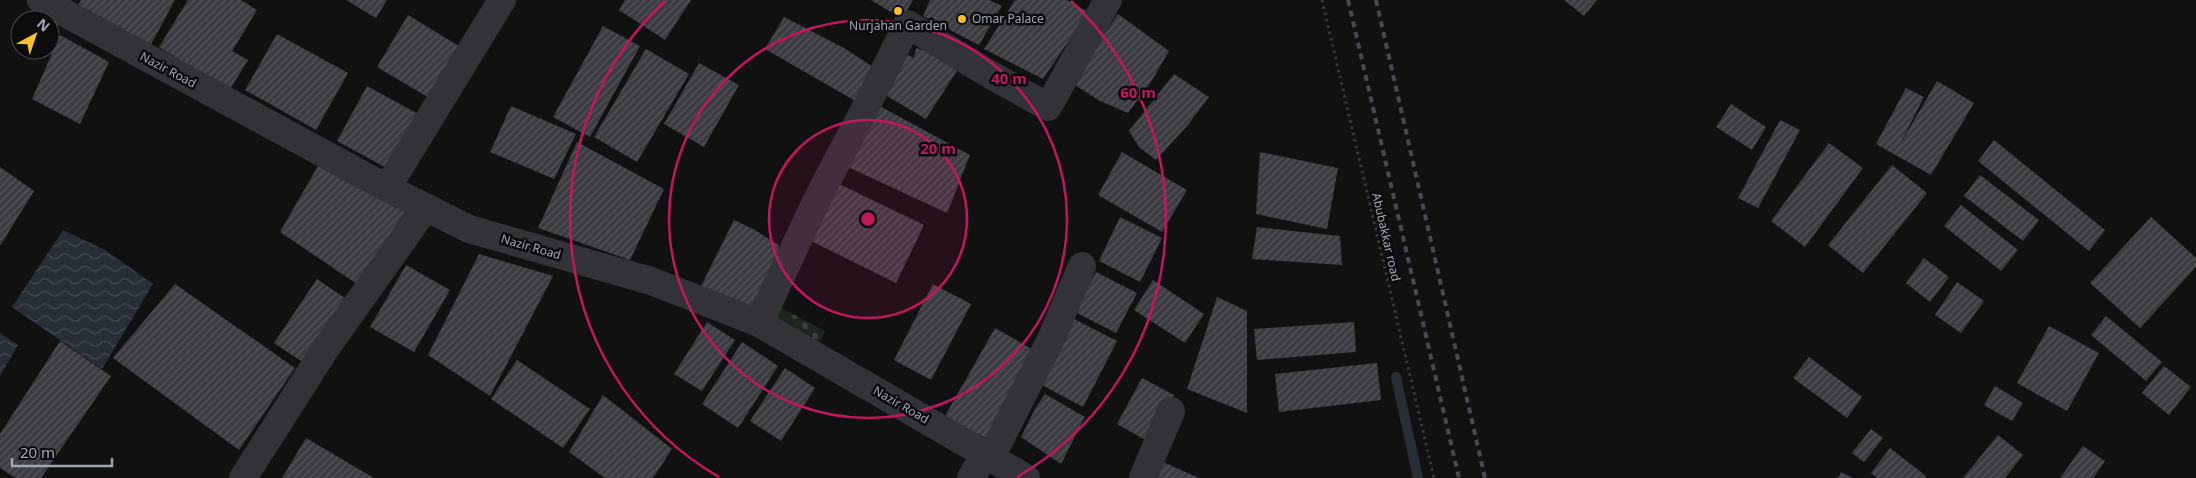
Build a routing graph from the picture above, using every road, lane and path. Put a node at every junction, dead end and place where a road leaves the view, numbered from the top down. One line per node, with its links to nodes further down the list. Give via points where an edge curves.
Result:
1 (502, 0): 5 (street)
2 (1108, 0): 8 (street, via 1048,107 907,24 886,71 825,184)
3 (1322, 0): 15 (path, Abubakkar road)
4 (51, 3): 5 (street, Nazir Road)
5 (387, 188): 6 (street, Nazir Road)
6 (426, 207): 8 (street, Nazir Road, via 469,229 652,281); 11 (street, via 324,351)
7 (1082, 266): 10 (street, via 1052,337)
8 (759, 323): 10 (street, Nazir Road)
9 (1171, 410): 14 (street)
10 (988, 455): 12 (street); 13 (street, Nazir Road)
11 (243, 478)
12 (971, 478)
13 (1026, 478)
14 (1143, 478)
15 (1434, 478)

